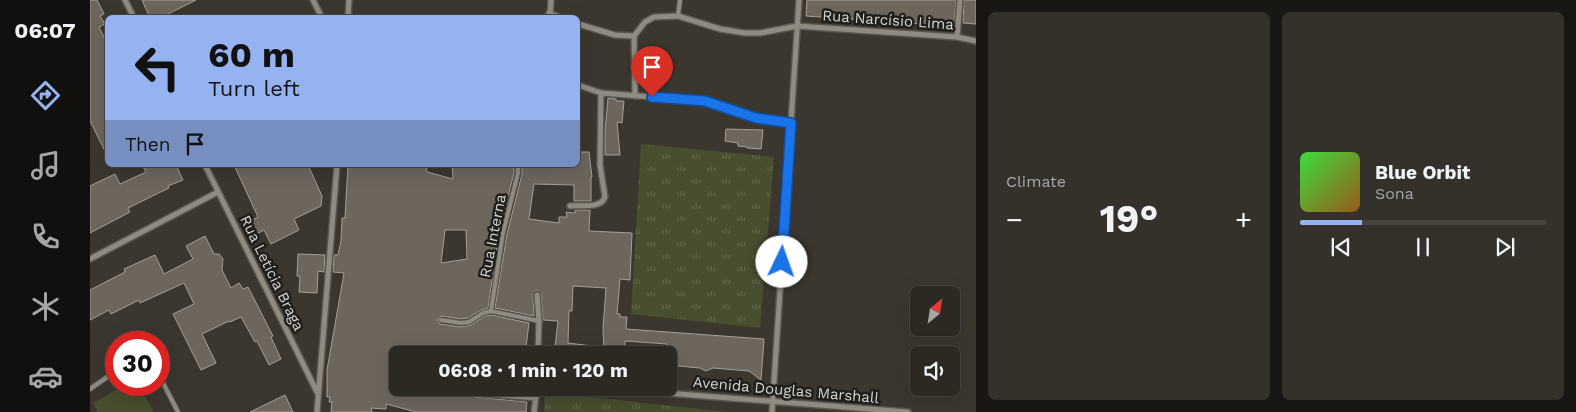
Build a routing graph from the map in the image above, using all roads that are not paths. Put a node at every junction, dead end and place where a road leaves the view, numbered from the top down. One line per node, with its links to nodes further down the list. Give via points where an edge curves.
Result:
1 (125, 0): 8 (street)
2 (313, 0): 9 (street)
3 (349, 0): 10 (street)
4 (550, 0): 11 (street)
5 (680, 0): 12 (lane)
6 (799, 0): 14 (street)
7 (960, 0): 16 (street)
8 (132, 15)
9 (320, 15)
10 (348, 15)
11 (549, 15)
12 (678, 16): 14 (street, Rua Narcísio Lima, via 745,33); 15 (street, via 654,17 645,22)
13 (580, 25): 15 (street, via 615,35)
14 (798, 26): 16 (street, Rua Narcísio Lima); 21 (street)
15 (634, 36): 20 (street)
16 (957, 37): 17 (street, Rua Narcísio Lima)
17 (976, 41)
18 (580, 86): 19 (street)
19 (601, 93): 20 (street); 26 (street, via 600,165 604,202)
20 (635, 96): 21 (street, via 705,101 756,118)
21 (791, 123): 40 (street)
22 (206, 167): 25 (street, Rua Letícia Braga)
23 (337, 167): 35 (street)
24 (518, 167): 29 (lane, Rua Interna, via 503,233)
25 (218, 192): 27 (street); 35 (street, Rua Letícia Braga)
26 (570, 206)
27 (90, 259)
28 (537, 295): 31 (street)
29 (491, 311): 30 (lane, via 469,322); 31 (lane)
30 (440, 320)
31 (539, 321): 32 (street)
32 (538, 346)
33 (105, 379): 34 (lane)
34 (90, 389)
35 (317, 392): 42 (street)
36 (677, 394): 40 (street, Avenida Douglas Marshall)
37 (170, 396): 41 (lane)
38 (512, 396): 39 (street)
39 (536, 398): 43 (street)
40 (773, 401): 44 (street); 45 (street, Avenida Douglas Marshall)
41 (178, 412)
42 (316, 412)
43 (534, 412)
44 (772, 412)
45 (908, 412)

